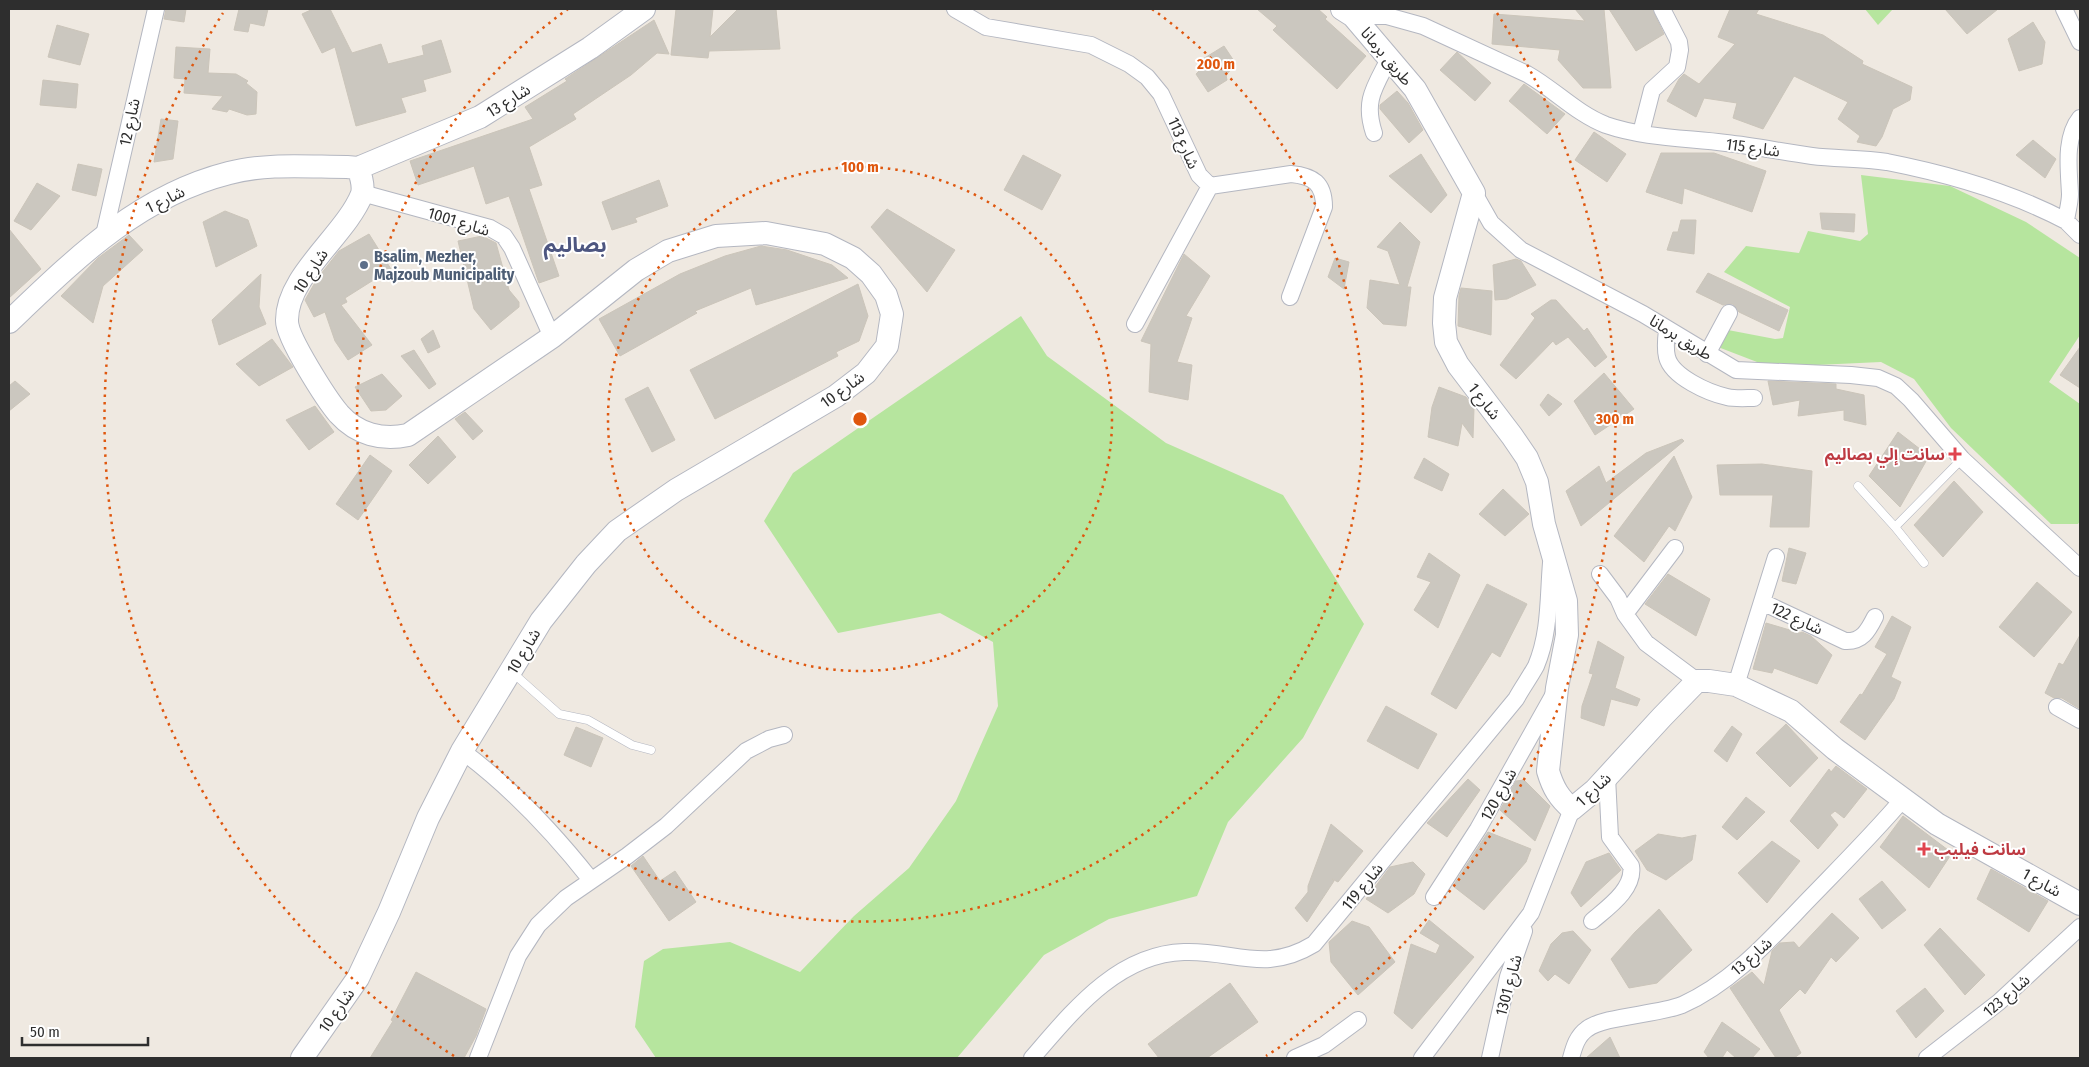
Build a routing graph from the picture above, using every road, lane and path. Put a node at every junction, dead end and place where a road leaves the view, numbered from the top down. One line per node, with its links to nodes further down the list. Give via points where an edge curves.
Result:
1 (156, 9): 17 (street, شارع 12)
2 (644, 9): 12 (main road, شارع 13, via 590,48 480,117)
3 (955, 9): 13 (street, شارع 113, via 986,27 1091,45 1129,64 1147,77 1161,94 1199,175)
4 (1662, 9): 11 (street, via 1680,50 1677,67 1652,90)
5 (2064, 9): 7 (street)
6 (1348, 12): 8 (main road, طريق برمانا); 11 (street, شارع 115, via 1387,16 1423,26 1542,82 1587,116)
7 (2080, 42)
8 (1390, 58): 10 (street, via 1369,102); 15 (main road, طريق برمانا, via 1415,89)
9 (2080, 118): 16 (street, via 2073,132 2069,156 2070,195)
10 (1374, 133)
11 (1641, 133): 16 (street, شارع 115, via 1812,156 1886,162 1956,178)
12 (358, 168): 14 (main road, via 362,176); 17 (main road, شارع 1, via 265,168 230,172 155,203)
13 (1210, 186): 19 (street, شارع 113, via 1291,174 1305,176 1318,184 1324,197 1324,207); 22 (street)
14 (362, 193): 24 (street, شارع 1001, via 490,228 504,236 517,256); 24 (main road, شارع 10, via 299,283 288,306 287,323 293,341 336,411 348,424 378,437 408,435)
15 (1474, 193): 23 (street, طريق برمانا, via 1491,223 1521,250); 30 (main road, شارع 1, via 1445,298 1446,342 1458,365 1527,458 1537,482)
16 (2066, 221): 18 (street, شارع 115)
17 (104, 235): 21 (main road, شارع 1)
18 (2080, 235)
19 (1290, 297)
20 (1729, 313): 25 (street)
21 (9, 322)
22 (1134, 324)
23 (1667, 330): 25 (street, طريق برمانا); 26 (street, via 1667,358 1680,375 1729,398)
24 (552, 338): 39 (main road, شارع 10, via 636,270 668,251 716,236 756,233 825,244 853,258 871,274 886,295 892,314 887,346 866,373 836,396 676,490 617,531 541,621)
25 (1706, 354): 27 (street, طريق برمانا, via 1736,370 1878,378 1896,386 1911,400)
26 (1754, 398)
27 (1962, 459): 29 (lane); 34 (street, طريق برمانا)
28 (1858, 486): 29 (lane)
29 (1894, 527): 33 (lane)
30 (1552, 548): 42 (main road, شارع 1, via 1566,601 1567,635); 60 (street, شارع 119, via 1549,612 1536,666 1516,699 1314,944 1298,954 1273,960 1186,952 1144,961 1098,987)
31 (1675, 548): 37 (street)
32 (1776, 558): 36 (street)
33 (1924, 563)
34 (2080, 568)
35 (1600, 574): 37 (street)
36 (1762, 602): 38 (street, شارع 122, via 1846,641 1855,642 1864,636); 41 (street, شارع 122)
37 (1626, 614): 40 (street, via 1646,643)
38 (1875, 617)
39 (512, 672): 46 (lane, via 559,714 588,720 632,744); 47 (main road, شارع 10)
40 (1697, 681): 41 (main road, شارع 1); 48 (main road, شارع 1)
41 (1736, 685): 49 (main road, شارع 1, via 1791,711)
42 (1557, 688): 50 (main road, شارع 1, via 1548,771 1557,793); 52 (street, شارع 120, via 1478,830)
43 (2057, 707): 44 (street)
44 (2080, 720)
45 (784, 735): 51 (street, via 746,751 666,826)
46 (651, 750)
47 (462, 751): 51 (street, via 492,773 520,800 560,841); 58 (main road, شارع 10, via 428,818 358,978)
48 (1607, 777): 50 (main road, شارع 1); 55 (street, via 1610,837 1632,871 1620,895)
49 (1903, 800): 53 (main road, شارع 1, via 1937,824); 64 (street, شارع 13, via 1744,965 1682,1004 1655,1013 1599,1023 1586,1029 1575,1042)
50 (1572, 809): 54 (street)
51 (590, 880): 59 (street, via 538,925 518,956)
52 (1434, 897)
53 (2080, 904)
54 (1530, 913): 62 (street); 63 (street, شارع 1301, via 1508,977)
55 (1592, 921)
56 (2080, 927): 65 (street, شارع 123, via 2000,1002)
57 (1358, 1020): 61 (street, via 1324,1045)
58 (302, 1058)
59 (478, 1058)
60 (1032, 1058)
61 (1295, 1058)
62 (1422, 1058)
63 (1490, 1058)
64 (1571, 1058)
65 (1927, 1058)

